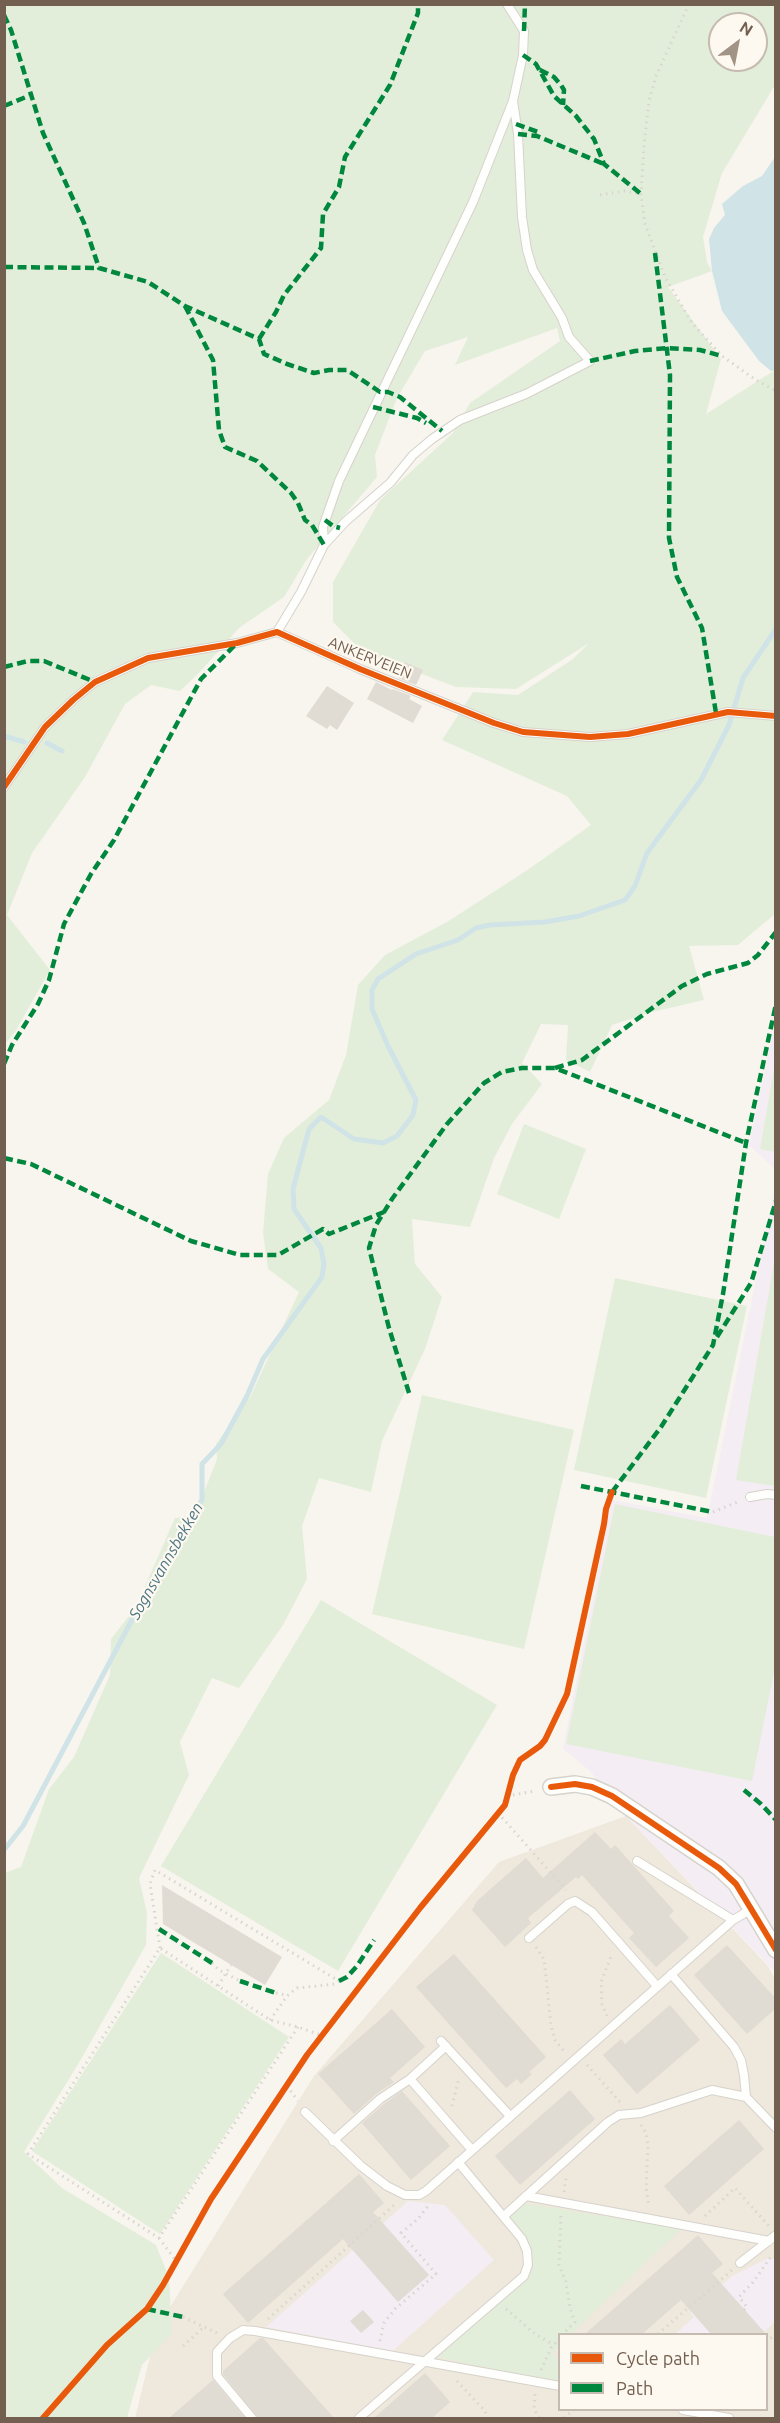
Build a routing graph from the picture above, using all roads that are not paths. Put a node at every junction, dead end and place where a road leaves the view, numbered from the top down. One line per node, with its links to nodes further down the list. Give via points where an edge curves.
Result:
1 (507, 4): 2 (lane, via 525,31)
2 (513, 101): 3 (lane, via 473,202 339,481 323,527); 3 (lane, via 523,232 530,260 569,337 590,361 442,430)
3 (324, 545): 4 (lane)
4 (278, 632): 5 (lane, ANKERVEIEN, via 360,669 523,732 570,737 628,734 728,712); 6 (lane, via 148,658 95,682 45,727)
5 (776, 716)
6 (4, 787)
7 (776, 1495): 8 (lane)
8 (750, 1497)
9 (551, 1787): 11 (street, via 575,1784 612,1796 719,1868 736,1884)
10 (637, 1860): 12 (lane)
11 (750, 1910): 12 (lane); 14 (street)
12 (733, 1920): 15 (lane)
13 (529, 1938): 16 (lane, via 575,1901 592,1912)
14 (776, 1950)
15 (671, 1974): 16 (lane); 18 (lane, via 734,2047 744,2075)
16 (657, 1986): 20 (lane)
17 (410, 2079): 20 (lane, via 444,2043); 22 (lane); 23 (lane)
18 (746, 2097): 21 (lane); 25 (lane, via 712,2090 669,2105 619,2115)
19 (306, 2112): 22 (lane)
20 (510, 2116): 23 (lane)
21 (776, 2128)
22 (333, 2140): 24 (lane, via 370,2173 405,2195 418,2194)
23 (471, 2150): 24 (lane)
24 (458, 2162): 26 (lane)
25 (525, 2196): 26 (lane); 27 (lane, via 692,2227)
26 (504, 2216): 29 (lane, via 527,2252 524,2276)
27 (773, 2236): 28 (lane)
28 (740, 2263)
29 (423, 2362): 30 (lane); 32 (lane, via 238,2331 217,2352 217,2376); 33 (lane)
30 (558, 2386)
31 (693, 2411): 34 (lane)
32 (252, 2418)
33 (359, 2418)
34 (729, 2418)

